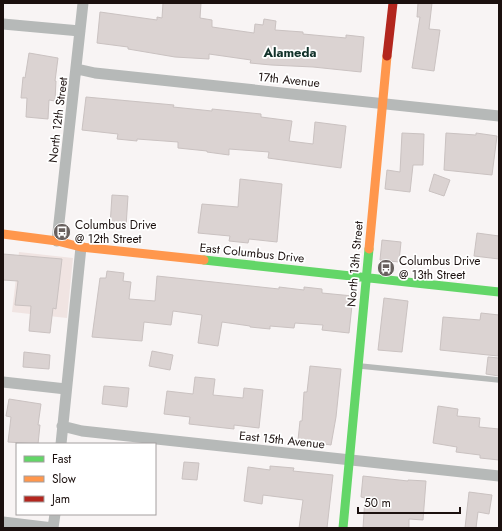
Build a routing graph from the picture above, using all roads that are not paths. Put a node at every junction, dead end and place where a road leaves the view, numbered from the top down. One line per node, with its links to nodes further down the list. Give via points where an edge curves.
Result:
1 (83, 3): 4 (street, North 12th Street)
2 (393, 3): 6 (street, North 13th Street)
3 (3, 24): 4 (street)
4 (80, 31): 5 (street, North 12th Street)
5 (77, 69): 6 (street, 17th Avenue); 9 (street, North 12th Street)
6 (382, 103): 7 (street, 17th Avenue); 11 (street, North 13th Street)
7 (499, 116)
8 (3, 234): 9 (street, East Columbus Drive)
9 (57, 241): 10 (street, East Columbus Drive)
10 (81, 247): 11 (street, East Columbus Drive); 16 (street)
11 (365, 278): 12 (street, East Columbus Drive); 13 (street, North 13th Street)
12 (499, 292)
13 (358, 366): 14 (lane); 19 (street, North 13th Street)
14 (499, 380)
15 (3, 382): 16 (street)
16 (66, 389): 17 (street)
17 (62, 426): 18 (street); 19 (street, East 15th Avenue, via 82,431)
18 (61, 443)
19 (350, 460): 20 (street, East 15th Avenue); 24 (street, North 13th Street)
20 (499, 476)
21 (55, 515): 23 (street)
22 (3, 522): 23 (street)
23 (53, 528)
24 (343, 528)

